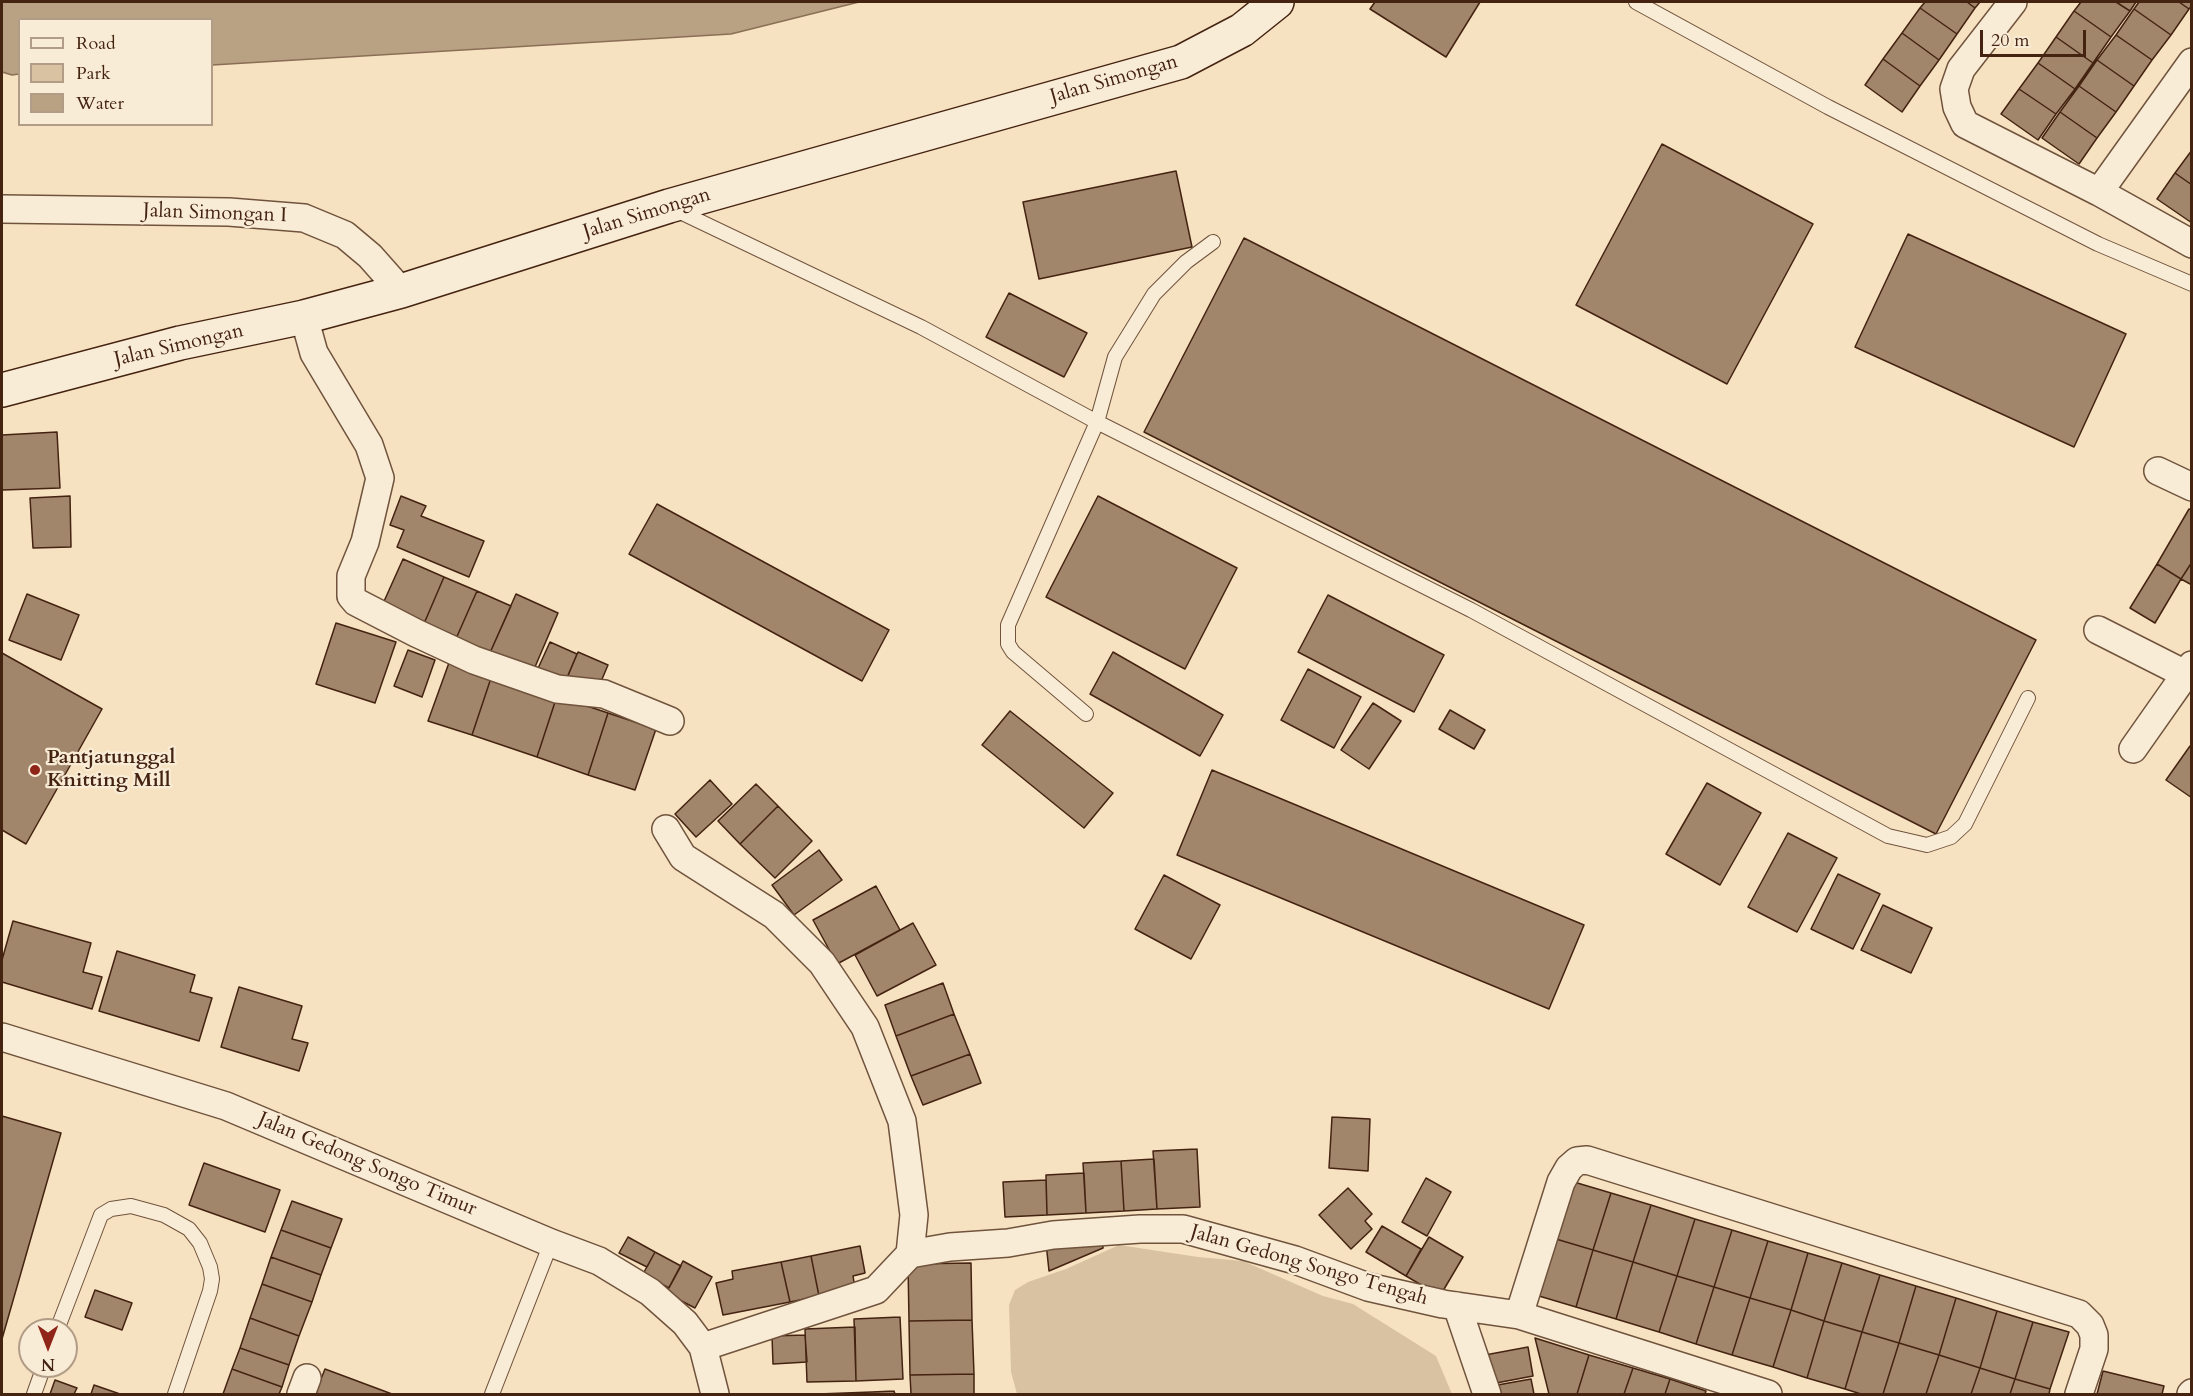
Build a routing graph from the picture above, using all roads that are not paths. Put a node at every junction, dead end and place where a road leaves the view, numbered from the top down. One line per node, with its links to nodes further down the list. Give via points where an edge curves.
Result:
1 (1277, 2): 6 (main road, Jalan Simongan, via 1242,30 1180,62)
2 (1636, 2): 10 (lane, via 1828,107 2098,243)
3 (2013, 2): 5 (street, via 1961,69 1954,89 1957,107 1965,124)
4 (2192, 62): 5 (street)
5 (2098, 192): 9 (street)
6 (669, 206): 11 (main road, Jalan Simongan); 14 (lane, via 921,327)
7 (2, 209): 11 (street, Jalan Simongan I, via 229,212 304,218 345,235)
8 (1213, 242): 14 (lane, via 1154,294 1115,357)
9 (2192, 244)
10 (2192, 284)
11 (401, 291): 12 (main road, Jalan Simongan)
12 (304, 317): 13 (main road, Jalan Simongan, via 180,343); 21 (street, via 314,353 369,445 380,478 351,576 351,596 356,602 474,660 557,689 604,694)
13 (2, 390)
14 (1097, 422): 19 (lane, via 1471,610 1887,836 1927,846 1951,837 1965,824); 20 (lane, via 1006,635 1013,652)
15 (2158, 471): 16 (street)
16 (2192, 487)
17 (2098, 630): 18 (street)
18 (2188, 669): 22 (street)
19 (2028, 698)
20 (1086, 714)
21 (670, 720)
22 (2133, 749)
23 (666, 829): 26 (street, via 683,857 774,915 822,963 865,1027 902,1121 914,1215)
24 (2, 1037): 25 (street, Jalan Gedong Songo Timur, via 226,1106)
25 (551, 1243): 30 (street, Jalan Gedong Songo Timur, via 599,1261 650,1292 685,1323); 35 (lane)
26 (910, 1254): 27 (street, Jalan Gedong Songo Tengah, via 1053,1235 1184,1229 1295,1260 1368,1287); 30 (street, via 876,1290)
27 (1457, 1306): 28 (street, Jalan Gedong Songo Tengah); 37 (street)
28 (1519, 1315): 32 (street, via 1561,1182 1577,1161 1587,1160 2079,1314 2094,1335 2094,1349); 38 (street, Jalan Gedong Songo Tengah)
29 (62, 1318): 34 (lane, via 101,1215 131,1206 164,1215 189,1229 203,1251 212,1279)
30 (703, 1347): 36 (street, Jalan Gedong Songo Timur)
31 (40, 1378): 33 (lane)
32 (2083, 1383)
33 (34, 1395)
34 (175, 1395)
35 (492, 1395)
36 (715, 1395)
37 (1487, 1395)
38 (1768, 1395)

